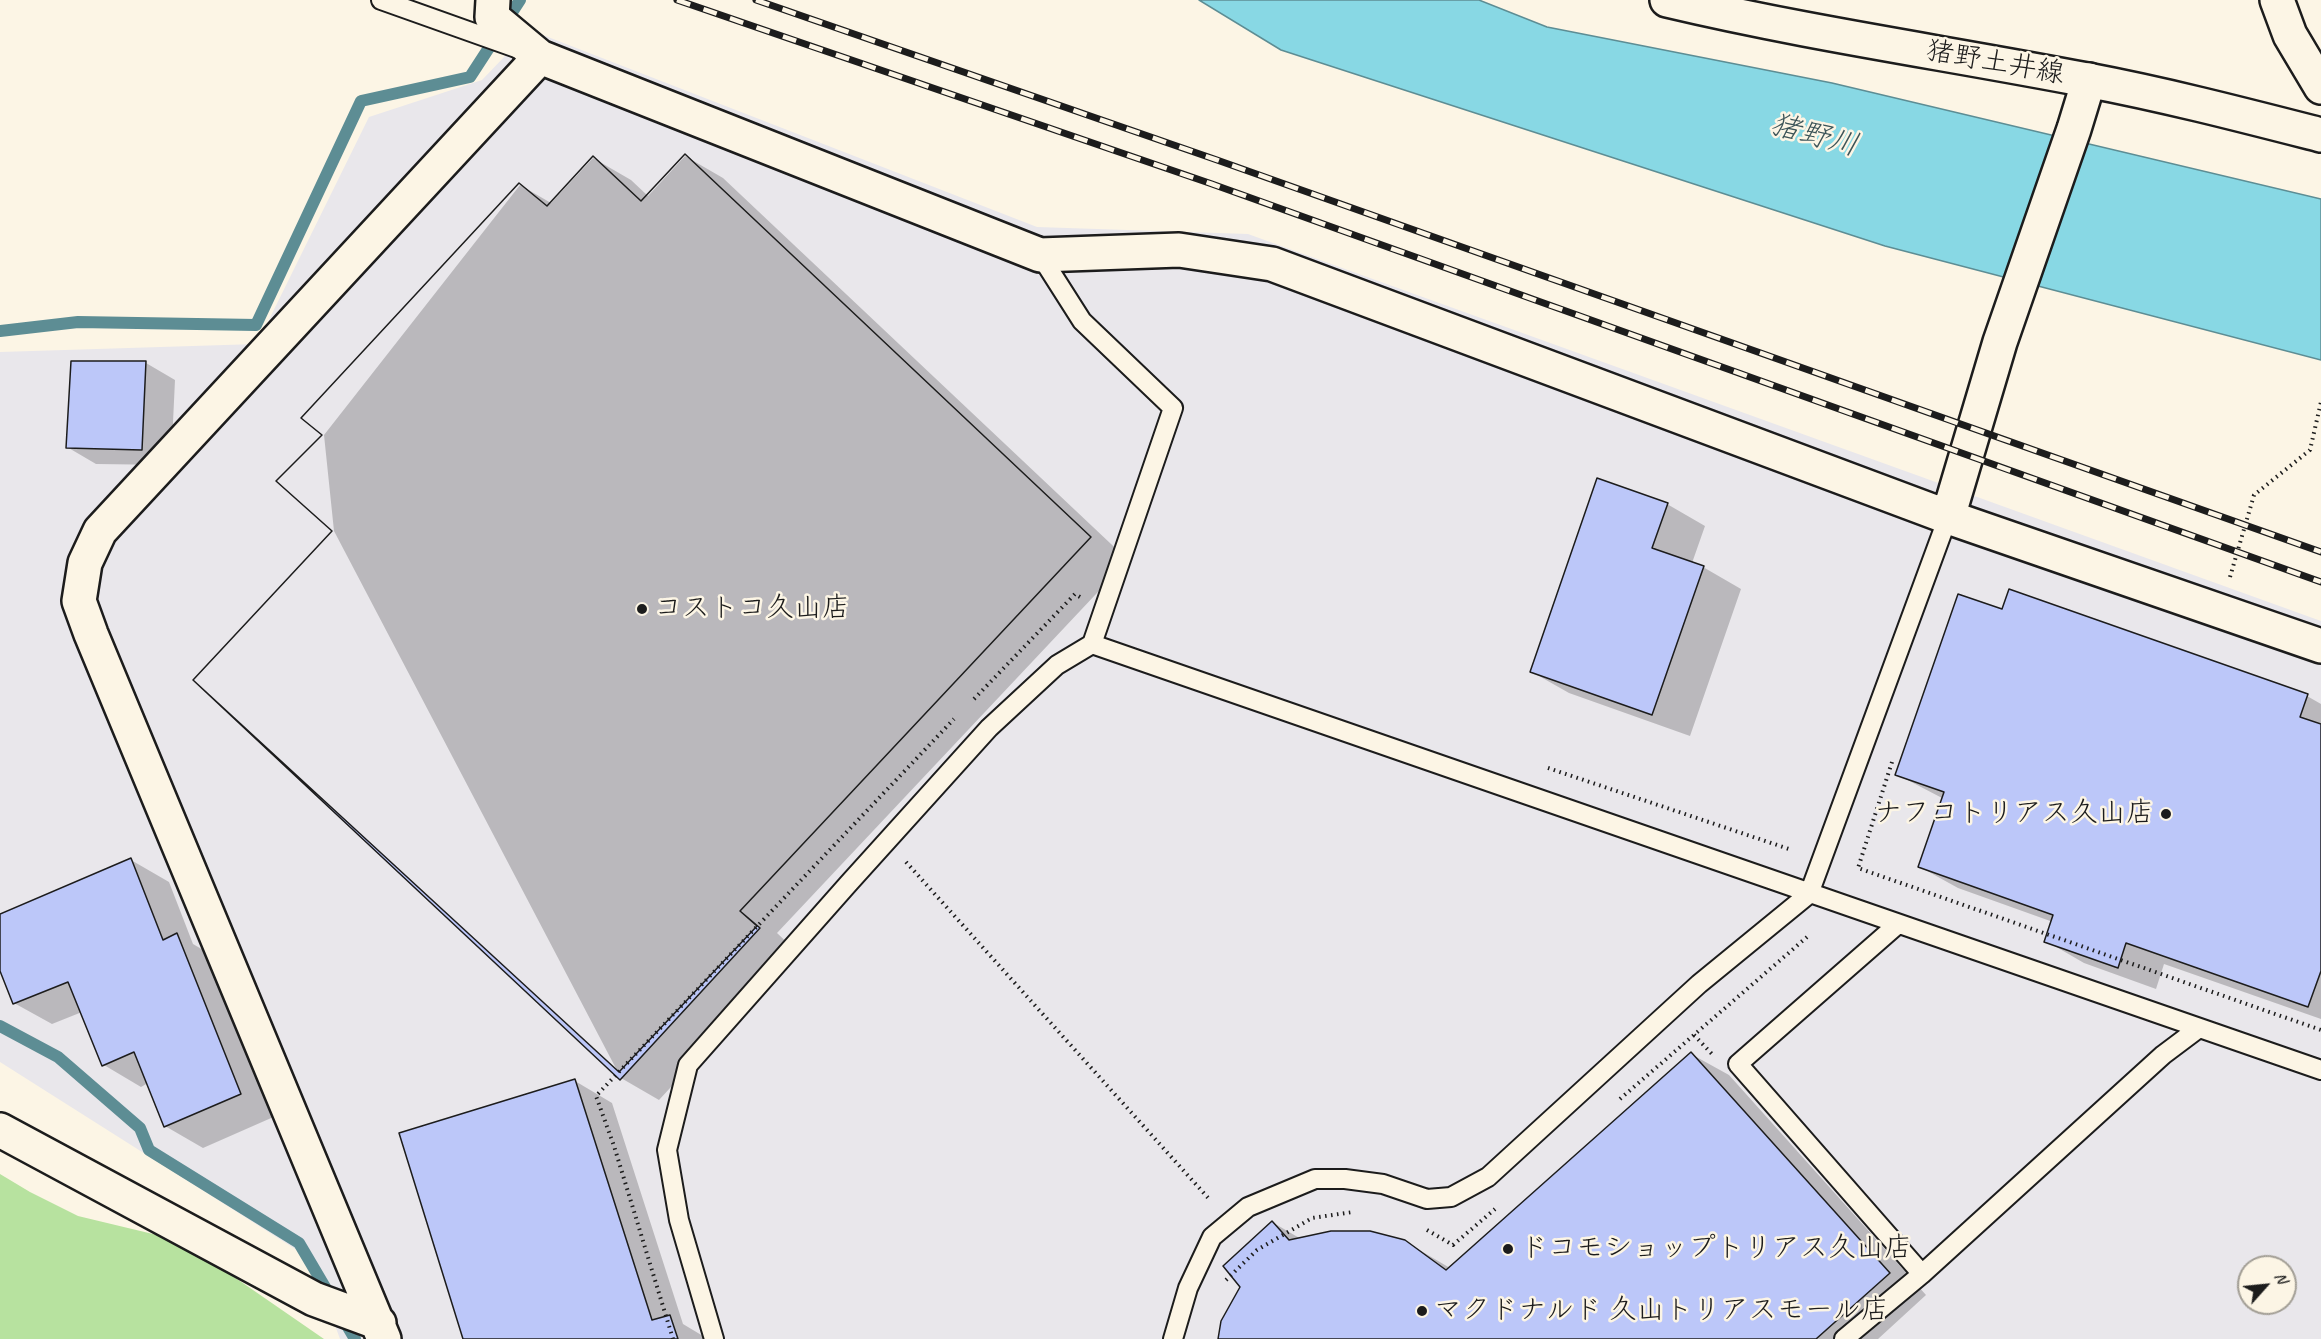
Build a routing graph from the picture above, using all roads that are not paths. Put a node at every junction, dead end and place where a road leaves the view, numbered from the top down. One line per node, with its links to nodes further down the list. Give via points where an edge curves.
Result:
1 (381, 0): 5 (lane)
2 (493, 0): 5 (street, via 492,17)
3 (1667, 0): 6 (street, 猪野土井線, via 1739,17)
4 (2277, 0): 7 (street, via 2290,35)
5 (540, 57): 9 (street); 19 (street, via 100,531 84,563 80,601 91,634)
6 (2089, 80): 8 (street, 猪野土井線); 10 (street, via 2000,342)
7 (2321, 87)
8 (2321, 135)
9 (1041, 255): 10 (street, via 1179,250 1272,264); 11 (lane, via 1082,321 1173,408)
10 (1948, 517): 12 (street); 13 (lane)
11 (1092, 644): 13 (lane); 20 (lane, via 1057,665 989,728 688,1065 667,1150 679,1220)
12 (2321, 646)
13 (1809, 894): 14 (lane); 21 (lane, via 1700,984 1488,1177 1451,1197 1427,1199 1383,1184 1315,1179 1248,1207 1212,1237 1188,1288)
14 (1898, 924): 15 (lane); 18 (lane, via 1738,1064)
15 (2199, 1028): 16 (lane); 18 (lane, via 2163,1055)
16 (2321, 1070)
17 (0, 1130): 19 (street)
18 (1922, 1274): 22 (lane)
19 (381, 1331)
20 (714, 1339)
21 (1173, 1339)
22 (1844, 1339)

